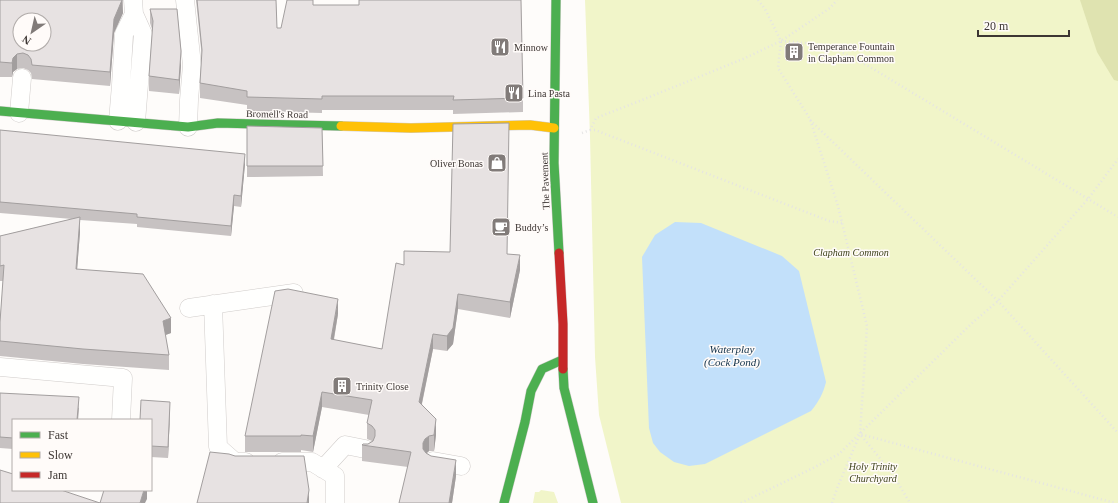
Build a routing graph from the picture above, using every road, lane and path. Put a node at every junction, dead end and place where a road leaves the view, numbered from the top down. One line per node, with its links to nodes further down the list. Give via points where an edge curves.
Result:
1 (185, 0): 13 (lane, via 192,65)
2 (556, 0): 14 (main road, The Pavement)
3 (758, 0): 6 (path)
4 (837, 0): 6 (path, via 830,8)
5 (134, 7): 11 (lane, via 124,34); 12 (lane, via 143,34)
6 (781, 40): 10 (path, via 778,68); 15 (path, via 743,59 596,118); 18 (path, via 828,45 870,67)
7 (22, 78): 9 (lane)
8 (0, 111): 9 (main road, Bromell's Road)
9 (19, 113): 11 (main road, Bromell's Road)
10 (810, 119): 20 (path); 22 (path)
11 (118, 121): 12 (main road, Bromell's Road)
12 (136, 122): 13 (main road, Bromell's Road)
13 (188, 127): 14 (main road, Bromell's Road, via 218,123 411,128 530,125)
14 (554, 128): 25 (main road, The Pavement, via 563,324)
15 (590, 130): 16 (path); 20 (path, via 829,221)
16 (578, 135)
17 (1118, 159): 18 (path)
18 (1088, 199): 19 (path); 22 (path)
19 (1118, 217)
20 (842, 223): 29 (path, via 867,326)
21 (294, 293): 23 (lane)
22 (998, 301): 28 (path); 29 (path, via 971,324)
23 (213, 304): 24 (lane); 33 (lane, via 218,447 235,462 312,462)
24 (189, 308)
25 (562, 360): 35 (main road, via 542,369 530,391 525,422); 36 (main road, The Pavement, via 564,388)
26 (0, 367): 27 (lane, via 123,378)
27 (121, 419)
28 (1118, 433)
29 (860, 434): 37 (path, via 839,454); 38 (path); 39 (path, via 892,473); 40 (path)
30 (365, 449): 33 (lane, via 344,444)
31 (433, 461): 32 (lane)
32 (460, 466)
33 (323, 469): 34 (lane, via 335,476)
34 (335, 503)
35 (504, 503)
36 (593, 503)
37 (741, 503)
38 (832, 503)
39 (910, 503)
40 (1115, 503)

